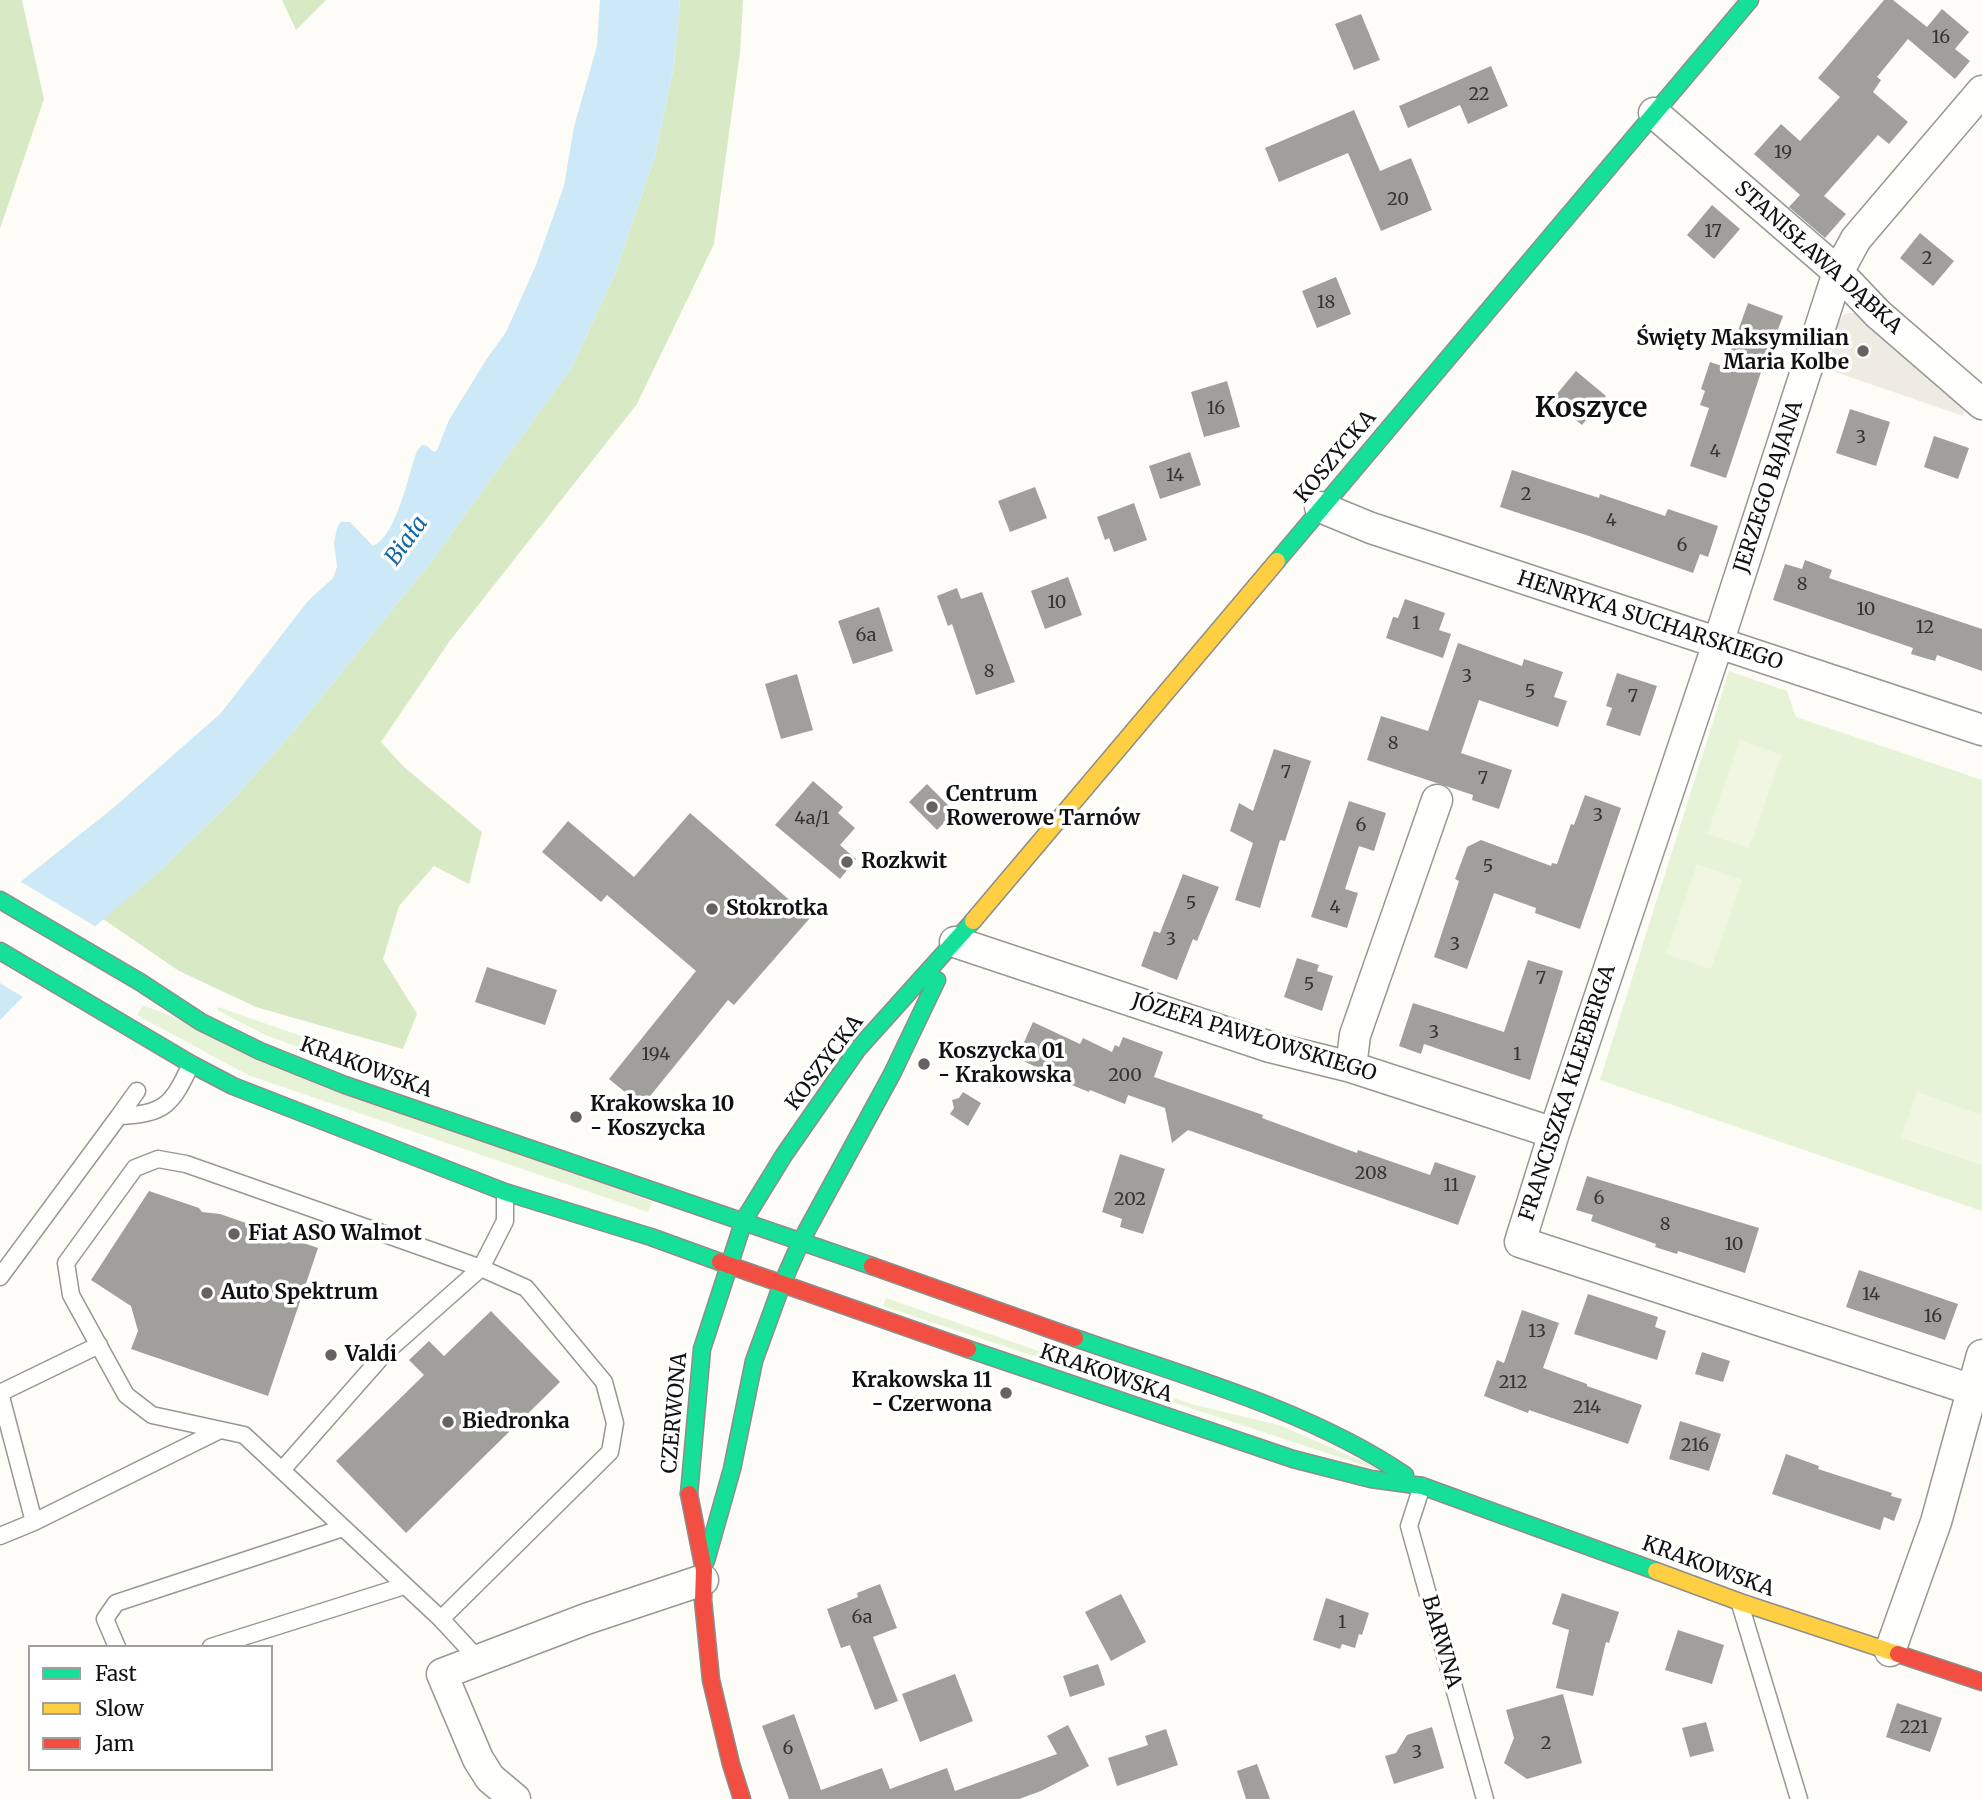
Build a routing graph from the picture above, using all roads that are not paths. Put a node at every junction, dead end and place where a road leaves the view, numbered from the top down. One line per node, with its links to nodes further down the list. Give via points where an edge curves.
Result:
1 (1750, 0): 3 (street, KOSZYCKA)
2 (1982, 91): 4 (street, JERZEGO BAJANA, via 1856,239)
3 (1654, 113): 4 (street, STANISŁAWA DĄBKA); 6 (street, KOSZYCKA)
4 (1838, 272): 5 (street, STANISŁAWA DĄBKA, via 1878,314); 7 (street, JERZEGO BAJANA)
5 (1982, 404)
6 (1320, 508): 7 (street, HENRYKA SUCHARSKIEGO); 11 (street, KOSZYCKA)
7 (1718, 643): 8 (street, HENRYKA SUCHARSKIEGO); 17 (street, FRANCISZKA KLEEBERGA)
8 (1982, 730)
9 (1437, 800): 14 (street, via 1354,1035)
10 (0, 900): 19 (street, KRAKOWSKA, via 201,1022 260,1051 345,1085)
11 (955, 942): 14 (street, JÓZEFA PAWŁOWSKIEGO, via 1270,1047); 19 (street, KOSZYCKA, via 857,1050); 20 (street, KOSZYCKA)
12 (0, 951): 13 (street, KRAKOWSKA)
13 (191, 1064): 16 (lane, via 179,1089 156,1112); 18 (street, KRAKOWSKA, via 245,1091)
14 (1350, 1067): 17 (street, JÓZEFA PAWŁOWSKIEGO)
15 (137, 1091): 16 (lane)
16 (119, 1116): 23 (lane)
17 (1554, 1133): 27 (street, FRANCISZKA KLEEBERGA, via 1520,1242)
18 (505, 1192): 21 (street, KRAKOWSKA); 22 (lane, via 505,1221)
19 (744, 1220): 20 (street, KRAKOWSKA); 21 (street)
20 (802, 1241): 24 (street); 31 (street, KRAKOWSKA, via 1293,1415 1377,1456)
21 (728, 1263): 24 (street, KRAKOWSKA); 35 (street, CZERWONA, via 702,1349 694,1421 689,1493)
22 (481, 1268): 25 (lane, via 187,1164 158,1159 135,1168 66,1263 71,1295); 30 (lane, via 385,1353); 38 (lane, via 526,1288 604,1382 615,1423 610,1452)
23 (0, 1277)
24 (782, 1284): 31 (street, KRAKOWSKA, via 1293,1459 1371,1479); 35 (street, CZERWONA, via 754,1361)
25 (99, 1345): 28 (lane); 29 (lane, via 126,1395 152,1415)
26 (1982, 1354): 27 (street)
27 (1976, 1391): 41 (street)
28 (0, 1393): 32 (lane)
29 (220, 1430): 30 (lane, via 244,1435); 32 (lane)
30 (282, 1470): 33 (lane)
31 (1422, 1486): 37 (street, KRAKOWSKA); 46 (lane, BARWNA, via 1409,1526)
32 (34, 1521): 34 (lane)
33 (343, 1528): 36 (lane); 39 (lane, via 116,1603 105,1619)
34 (0, 1536)
35 (704, 1575): 42 (street); 45 (street, CZERWONA, via 711,1680)
36 (404, 1586): 38 (lane); 40 (lane)
37 (1740, 1602): 41 (street, KRAKOWSKA); 47 (lane)
38 (441, 1619): 42 (lane)
39 (116, 1645)
40 (217, 1645)
41 (1890, 1651): 43 (street, KRAKOWSKA)
42 (478, 1658): 44 (street, via 442,1674 478,1759 490,1778)
43 (1982, 1682)
44 (515, 1799)
45 (742, 1799)
46 (1485, 1799)
47 (1799, 1799)

